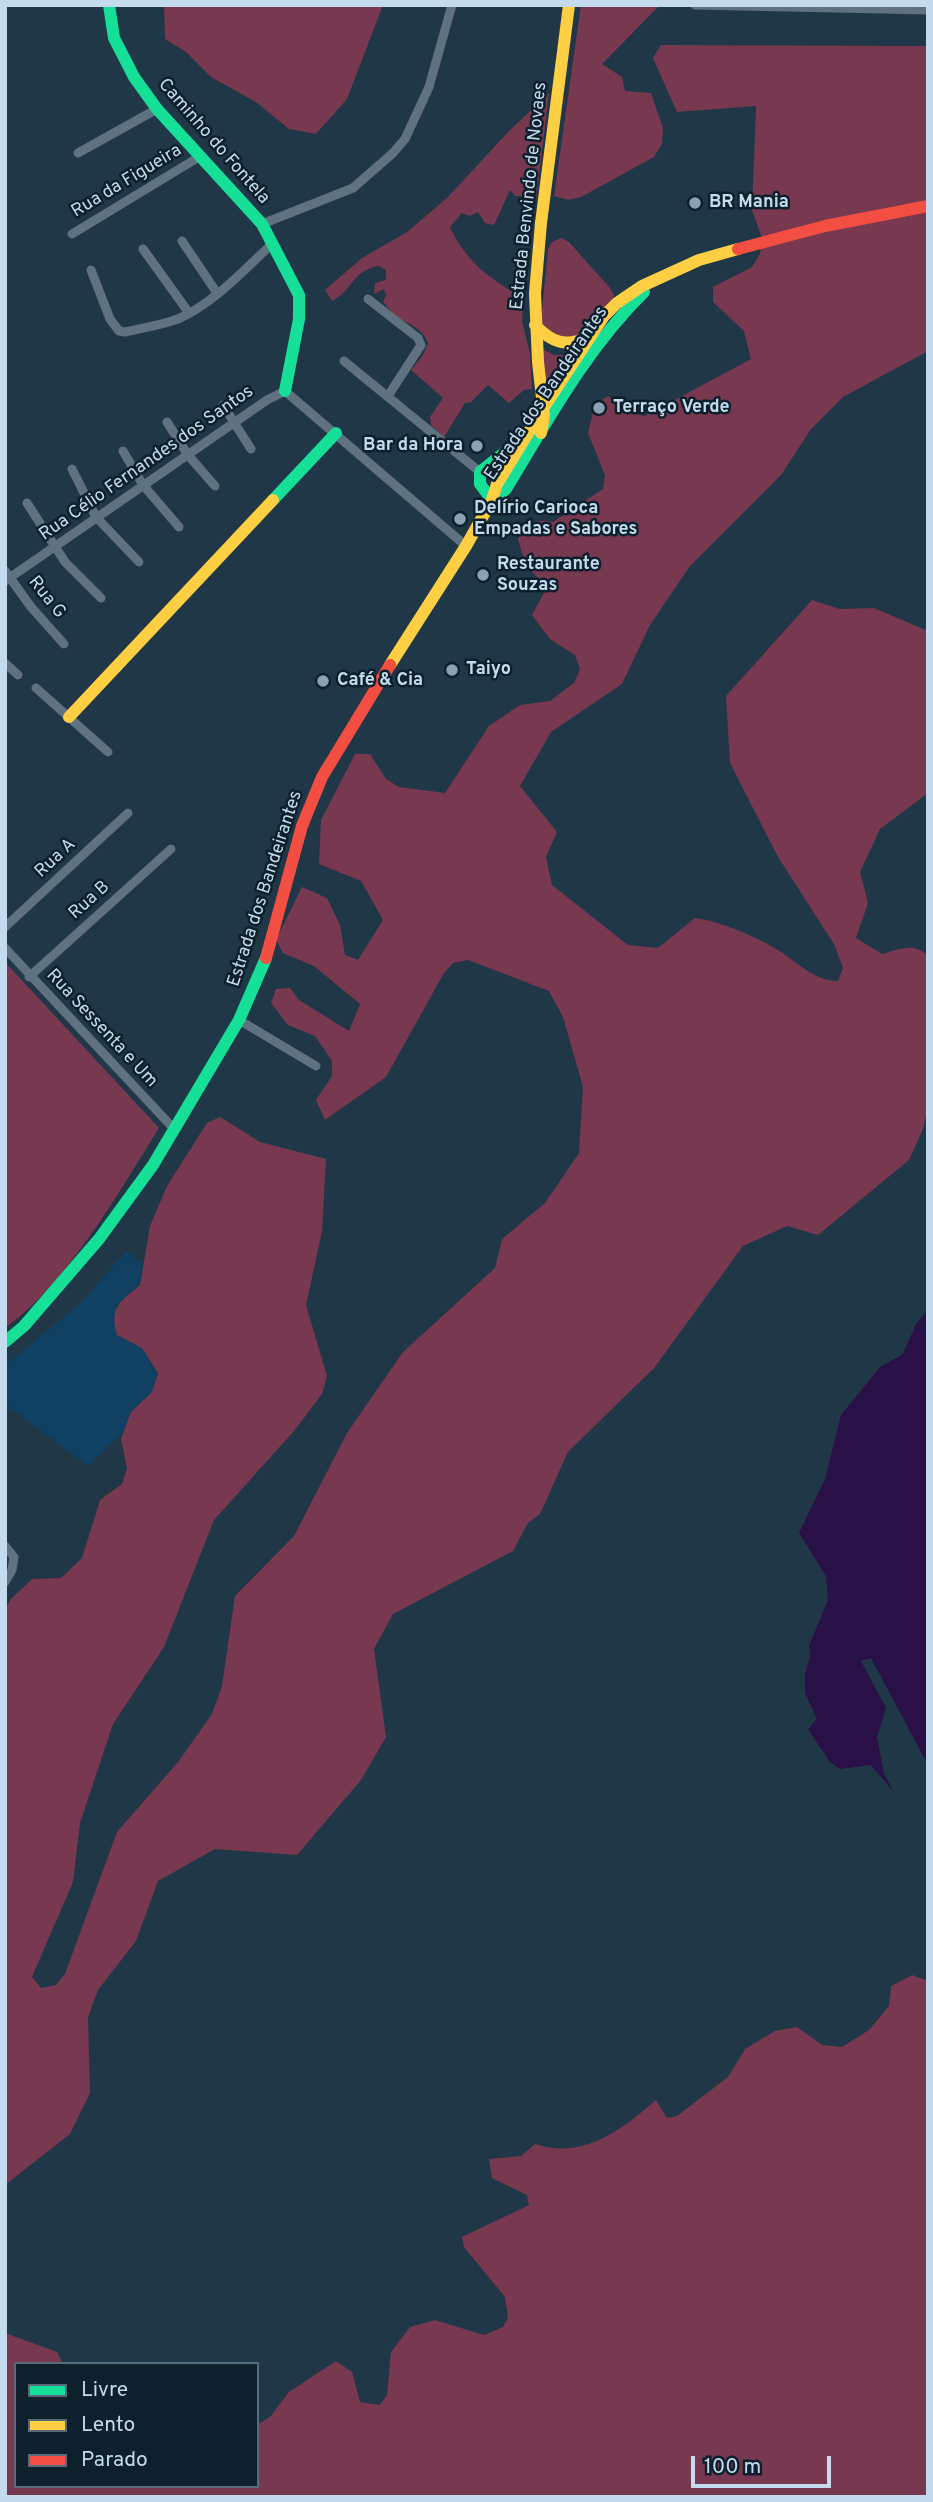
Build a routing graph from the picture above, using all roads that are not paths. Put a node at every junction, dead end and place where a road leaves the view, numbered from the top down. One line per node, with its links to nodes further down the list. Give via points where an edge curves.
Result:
1 (109, 5): 6 (main road, Caminho do Fontela, via 120,53)
2 (452, 5): 10 (street, Caminho do Fontela, via 425,98 393,153 353,188)
3 (569, 5): 20 (main road, Estrada Benvindo de Novaes, via 541,223)
4 (695, 5): 5 (street)
5 (928, 10)
6 (157, 109): 7 (street); 8 (main road, Caminho do Fontela)
7 (78, 153)
8 (199, 157): 10 (main road, Caminho do Fontela); 11 (street, Rua da Figueira)
9 (928, 206): 16 (main road, Estrada dos Bandeirantes, via 726,252)
10 (262, 224): 13 (main road, Caminho do Fontela)
11 (72, 234)
12 (182, 241): 17 (street)
13 (273, 243): 17 (street); 23 (main road, Caminho do Fontela, via 299,295)
14 (143, 249): 19 (street)
15 (92, 270): 19 (street, via 119,331)
16 (659, 278): 21 (main road, Estrada dos Bandeirantes, via 617,303); 30 (main road, Estrada dos Bandeirantes, via 615,321)
17 (217, 293): 19 (street)
18 (368, 299): 24 (street, via 422,345)
19 (189, 313)
20 (535, 325): 21 (main road, via 549,340 563,344); 26 (main road, Estrada Benvindo de Novaes)
21 (590, 335): 26 (main road, Estrada dos Bandeirantes)
22 (344, 361): 24 (street)
23 (285, 391): 28 (street, Rua Célio Fernandes dos Santos); 29 (street)
24 (388, 396): 36 (street)
25 (223, 405): 28 (street)
26 (544, 407): 30 (main road, Estrada Benvindo de Novaes); 31 (main road, Estrada dos Bandeirantes)
27 (167, 422): 34 (street)
28 (234, 425): 32 (street); 34 (street, Rua Célio Fernandes dos Santos)
29 (336, 433): 43 (street); 52 (main road)
30 (541, 433): 39 (main road, Estrada dos Bandeirantes, via 506,489)
31 (527, 434): 36 (main road); 39 (main road, Estrada dos Bandeirantes)
32 (251, 449)
33 (123, 451): 37 (street)
34 (188, 455): 37 (street, Rua Célio Fernandes dos Santos); 38 (street)
35 (72, 469): 41 (street)
36 (480, 472): 39 (main road, via 480,484)
37 (143, 485): 41 (street, Rua Célio Fernandes dos Santos); 42 (street)
38 (215, 486)
39 (492, 500): 43 (main road, Estrada dos Bandeirantes)
40 (27, 503): 44 (street)
41 (96, 517): 44 (street, Rua Célio Fernandes dos Santos); 45 (street)
42 (179, 527)
43 (466, 546): 59 (main road, Estrada dos Bandeirantes, via 318,786 302,826 267,954)
44 (54, 547): 46 (street, Rua Célio Fernandes dos Santos); 47 (street)
45 (139, 562)
46 (7, 577): 48 (street, Rua G)
47 (101, 598)
48 (64, 644)
49 (5, 663): 50 (street)
50 (18, 675)
51 (36, 688): 52 (street)
52 (69, 717): 53 (street)
53 (108, 752)
54 (128, 813): 56 (street, Rua A)
55 (171, 849): 58 (street, Rua B)
56 (5, 927)
57 (5, 948): 58 (street, Rua Sessenta e Um)
58 (29, 976): 61 (street, Rua Sessenta e Um)
59 (239, 1020): 60 (street); 61 (main road, Estrada dos Bandeirantes)
60 (316, 1066)
61 (175, 1130): 62 (main road, Estrada dos Bandeirantes, via 86,1256)
62 (5, 1342)
63 (5, 1546): 64 (street, via 14,1558)
64 (5, 1581)

